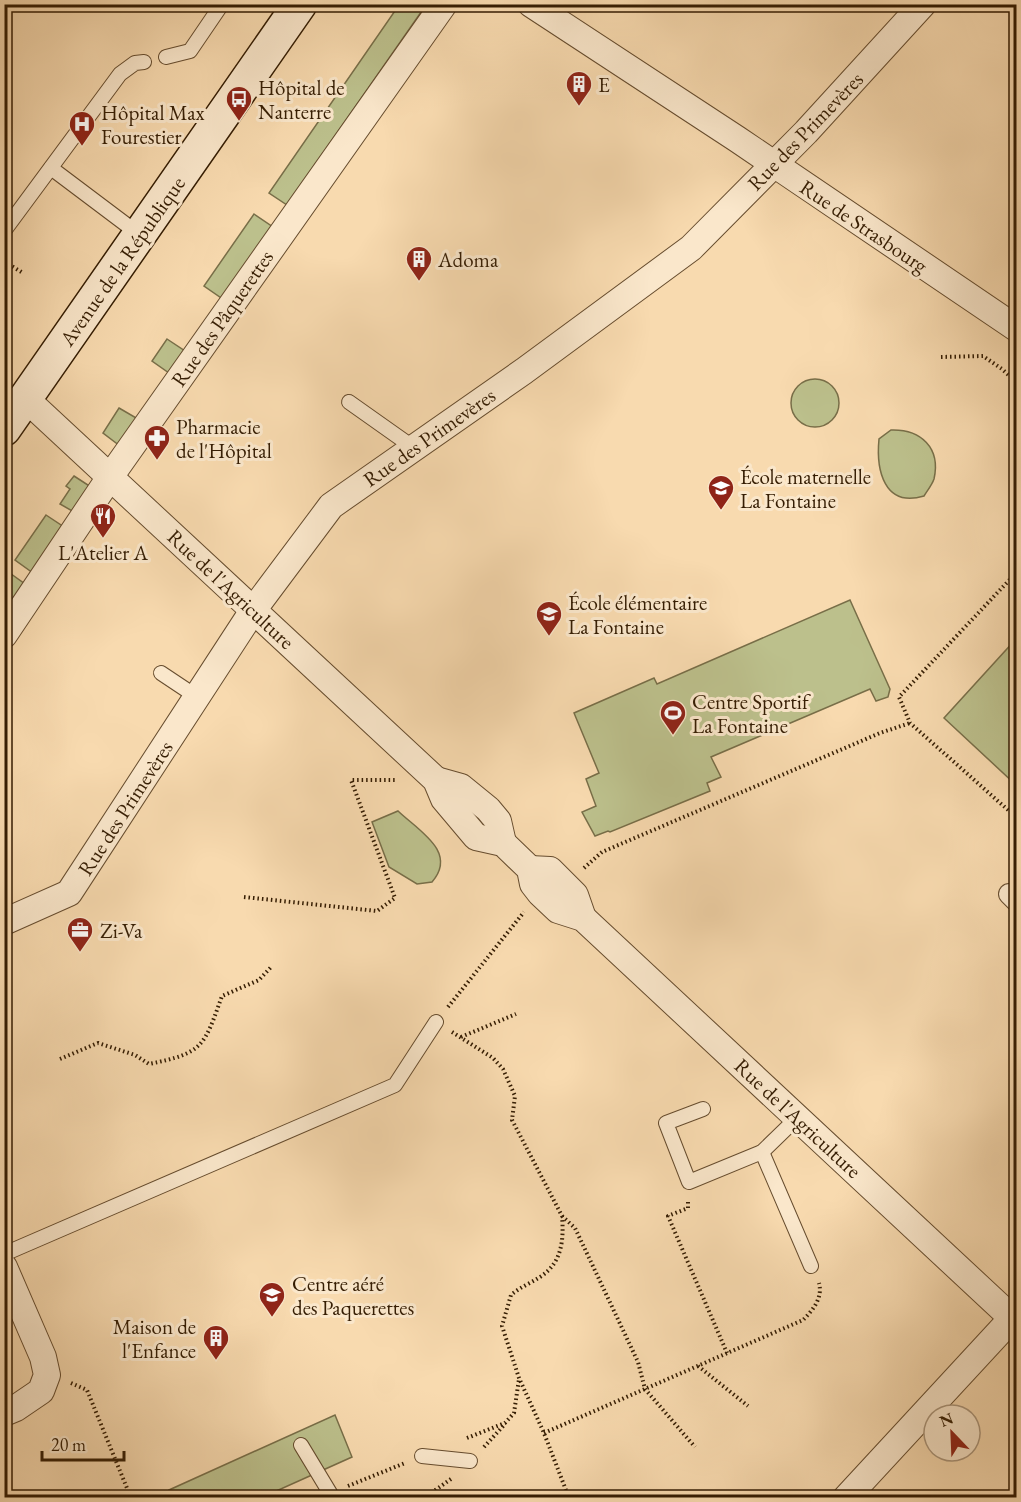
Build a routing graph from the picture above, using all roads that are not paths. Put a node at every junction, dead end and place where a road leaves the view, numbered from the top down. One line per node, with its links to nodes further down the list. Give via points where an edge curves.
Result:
1 (222, 4): 6 (lane, via 190,51)
2 (300, 4): 11 (main road, Avenue de la République)
3 (444, 4): 17 (street, Rue des Pâquerettes)
4 (531, 4): 8 (street, Rue de Strasbourg)
5 (923, 4): 8 (street, Rue des Primevères)
6 (166, 57)
7 (144, 62): 9 (lane, via 135,63 120,74)
8 (774, 165): 12 (street, Rue de Strasbourg); 16 (street, Rue des Primevères, via 691,248)
9 (51, 168): 10 (lane); 11 (lane)
10 (4, 231)
11 (140, 235): 13 (main road, Avenue de la République)
12 (1017, 328)
13 (26, 399): 15 (main road, Avenue de la République); 17 (street, Rue de l'Agriculture)
14 (349, 402): 16 (lane)
15 (4, 429)
16 (414, 448): 18 (street, Rue des Primevères, via 331,506)
17 (110, 477): 18 (street, Rue de l'Agriculture); 19 (street, Rue des Pâquerettes)
18 (254, 609): 21 (street, Rue des Primevères); 25 (street, Rue de l'Agriculture, via 436,780 444,799 476,837 503,843 530,869 550,870 575,895 583,918)
19 (4, 635)
20 (161, 673): 21 (lane)
21 (197, 697): 22 (street, Rue des Primevères, via 69,893)
22 (4, 922)
23 (436, 1022): 27 (lane, via 395,1085)
24 (703, 1109): 26 (lane, via 666,1123 689,1182)
25 (796, 1118): 26 (lane); 30 (street, Rue de l'Agriculture)
26 (762, 1152): 28 (lane)
27 (4, 1254)
28 (811, 1266)
29 (4, 1268): 31 (street, via 43,1357 47,1375 41,1391)
30 (1014, 1316): 36 (street)
31 (4, 1413)
32 (301, 1444): 35 (lane)
33 (422, 1456): 34 (lane)
34 (470, 1461)
35 (333, 1497)
36 (846, 1497)

